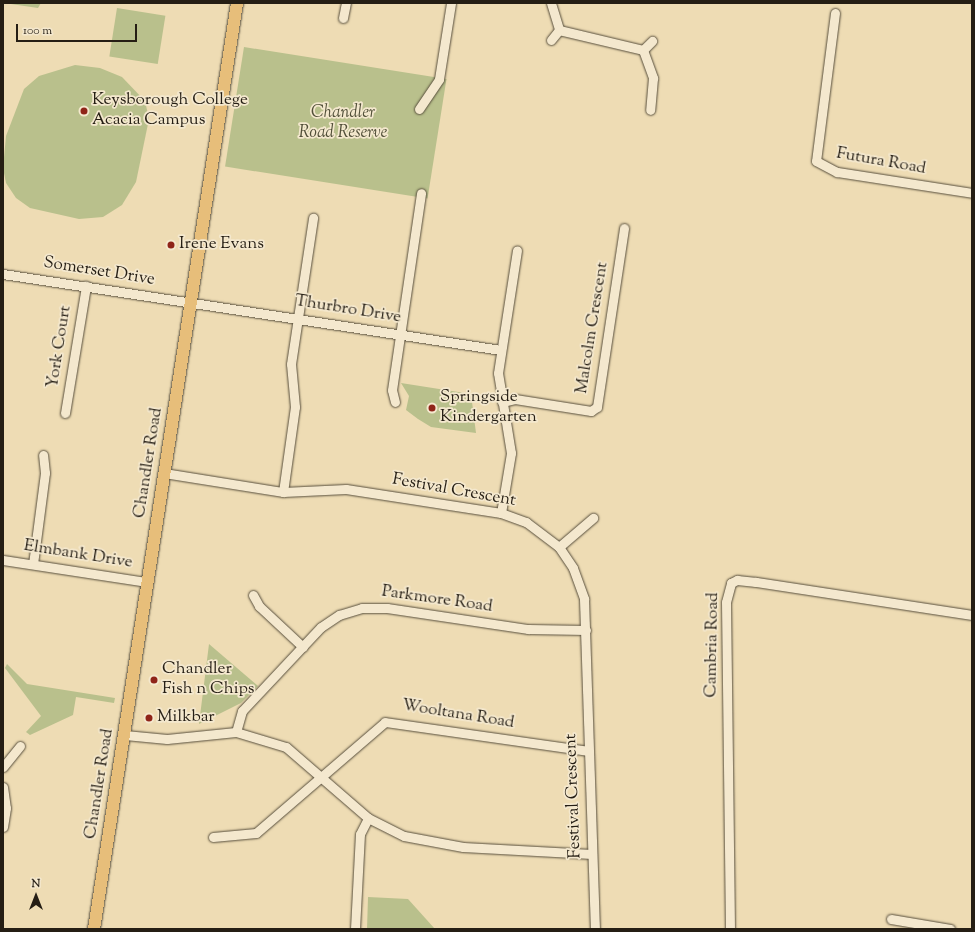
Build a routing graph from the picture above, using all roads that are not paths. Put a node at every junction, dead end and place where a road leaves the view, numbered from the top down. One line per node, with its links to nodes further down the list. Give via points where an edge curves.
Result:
1 (237, 3): 20 (main road, Chandler Road)
2 (346, 3): 6 (street)
3 (451, 3): 11 (street, via 439,80)
4 (551, 3): 7 (street)
5 (835, 14): 14 (street, Futura Road, via 816,162 837,172)
6 (343, 18)
7 (559, 30): 8 (street); 10 (street)
8 (551, 40)
9 (652, 41): 10 (street)
10 (643, 50): 12 (street, via 653,78)
11 (419, 109)
12 (650, 110)
13 (421, 193): 22 (street)
14 (972, 193)
15 (313, 218): 21 (street)
16 (624, 228): 25 (street, Malcolm Crescent, via 597,407 591,411 515,399)
17 (517, 250): 23 (street)
18 (3, 274): 19 (street, Somerset Drive)
19 (86, 286): 20 (street, Somerset Drive); 26 (street, York Court)
20 (190, 302): 21 (street, Thurbro Drive); 28 (main road, Chandler Road)
21 (297, 318): 22 (street, Thurbro Drive); 29 (street, via 291,364 295,407)
22 (399, 334): 23 (street, Thurbro Drive); 24 (street, via 392,390)
23 (501, 350): 25 (street, via 498,373)
24 (395, 402)
25 (502, 402): 30 (street, via 511,453)
26 (65, 413)
27 (42, 455): 34 (street, via 46,473)
28 (164, 473): 29 (street, Festival Crescent); 35 (main road, Chandler Road)
29 (283, 492): 30 (street, Festival Crescent, via 346,489)
30 (501, 513): 32 (street, Festival Crescent, via 526,522)
31 (593, 518): 32 (street)
32 (558, 547): 38 (street, Festival Crescent, via 573,568 584,599)
33 (3, 560): 34 (street, Elmbank Drive)
34 (33, 564): 35 (street, Elmbank Drive)
35 (147, 582): 41 (main road, Chandler Road)
36 (253, 595): 39 (street, via 259,606)
37 (972, 615): 55 (street, Cambria Road, via 756,582 731,583 726,602)
38 (586, 630): 39 (street, Parkmore Road, via 516,628 374,607 330,620); 43 (street, Festival Crescent)
39 (303, 647): 40 (street, Parkmore Road, via 242,711)
40 (236, 732): 41 (street, via 167,740); 45 (street, via 286,747)
41 (125, 735): 52 (main road, Chandler Road)
42 (20, 746): 44 (street)
43 (588, 751): 45 (street, Wooltana Road, via 385,722); 50 (street, Festival Crescent)
44 (3, 767)
45 (321, 778): 47 (street); 49 (street, Wooltana Road, via 256,834)
46 (3, 787): 48 (street, via 6,803)
47 (368, 818): 50 (street, via 404,836 433,844); 53 (street, via 360,834)
48 (3, 827)
49 (213, 837)
50 (592, 854): 54 (street, Festival Crescent)
51 (891, 919): 56 (street)
52 (94, 929)
53 (356, 929)
54 (595, 929)
55 (730, 929)
56 (950, 929)

